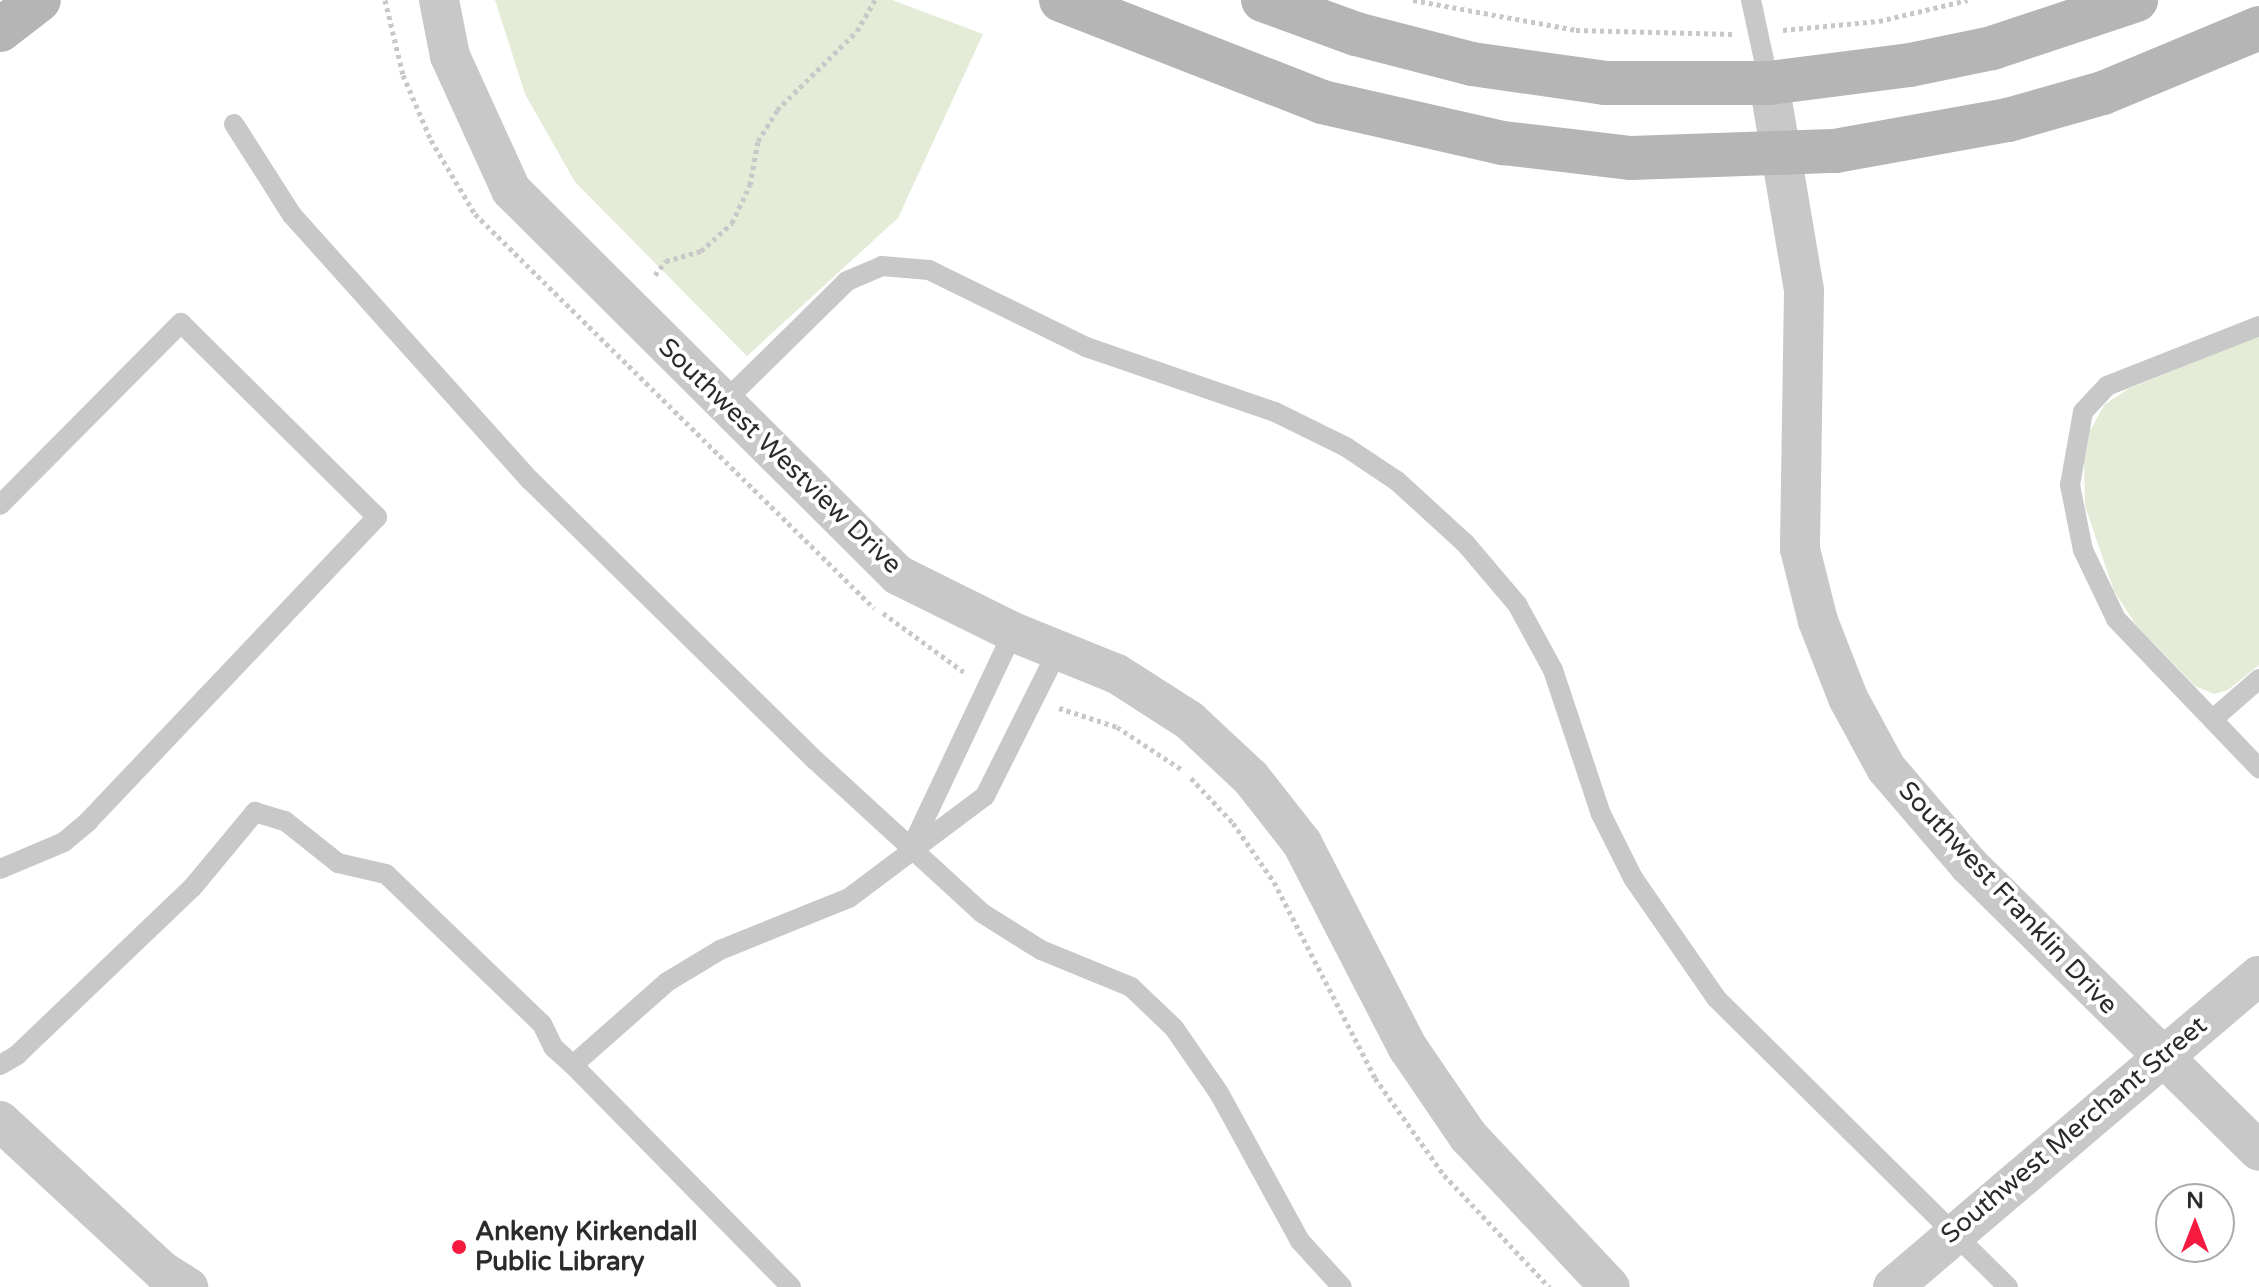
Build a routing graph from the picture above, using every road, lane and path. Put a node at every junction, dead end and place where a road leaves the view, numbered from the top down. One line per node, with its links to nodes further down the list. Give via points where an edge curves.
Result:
1 (39, 0): 11 (main road)
2 (439, 0): 19 (street, Southwest Westview Drive, via 450,56 511,190)
3 (875, 0): 17 (path, via 857,31 777,110 758,141 750,185 732,223 701,251 666,261)
4 (1061, 0): 16 (main road, via 1322,102 1475,137 1631,158)
5 (1263, 0): 14 (main road, via 1356,34 1472,64 1605,83)
6 (1413, 0): 13 (path, via 1576,30)
7 (1751, 0): 14 (lane)
8 (1968, 0): 12 (path, via 1879,21)
9 (2136, 0): 14 (main road, via 1992,48 1910,65)
10 (2259, 28): 16 (main road, via 2103,93 2008,120 1835,151)
11 (0, 30)
12 (1782, 30)
13 (1716, 35)
14 (1769, 83): 16 (street, Southwest Franklin Drive)
15 (234, 124): 27 (lane, via 292,215 530,480)
16 (1782, 153): 30 (street, Southwest Franklin Drive, via 1804,290 1800,549 1818,621 1848,698 1886,768 1969,865)
17 (655, 275)
18 (2259, 326): 25 (lane, via 2107,386 2083,412 2070,485 2083,550 2116,619)
19 (724, 402): 21 (street, Southwest Westview Drive, via 898,575); 35 (lane, via 847,281 882,266 929,270 1086,347 1275,412 1346,447 1397,481 1465,543 1517,604 1553,670 1601,814 1633,878 1716,998)
20 (0, 505): 28 (lane, via 181,323 377,517 89,821 64,842)
21 (1013, 632): 22 (street, Southwest Westview Drive); 27 (lane)
22 (1058, 650): 27 (lane, via 985,796); 40 (street, Southwest Westview Drive, via 1117,674 1189,720 1251,778 1302,843 1408,1048 1468,1136)
23 (2259, 679): 25 (lane)
24 (1072, 711): 39 (path, via 1117,727 1184,770 1233,823 1274,882 1375,1078 1444,1175)
25 (2213, 719): 26 (lane)
26 (2259, 768)
27 (911, 848): 32 (lane, via 849,898 720,950 667,982); 38 (lane, via 982,913 1041,950 1131,987 1174,1028 1219,1093 1300,1241)
28 (0, 869)
29 (2259, 976): 30 (street, Southwest Merchant Street)
30 (2161, 1055): 34 (street, Southwest Franklin Drive); 35 (street, Southwest Merchant Street)
31 (0, 1065): 32 (lane, via 17,1055 192,888 255,812 285,821 338,863 386,874 542,1024 553,1047)
32 (573, 1065): 37 (lane)
33 (0, 1121): 36 (street, via 162,1271)
34 (2259, 1151)
35 (1952, 1232): 41 (street, Southwest Merchant Street); 42 (lane)
36 (188, 1287)
37 (791, 1287)
38 (1342, 1287)
39 (1549, 1287)
40 (1610, 1287)
41 (1893, 1287)
42 (2008, 1287)

